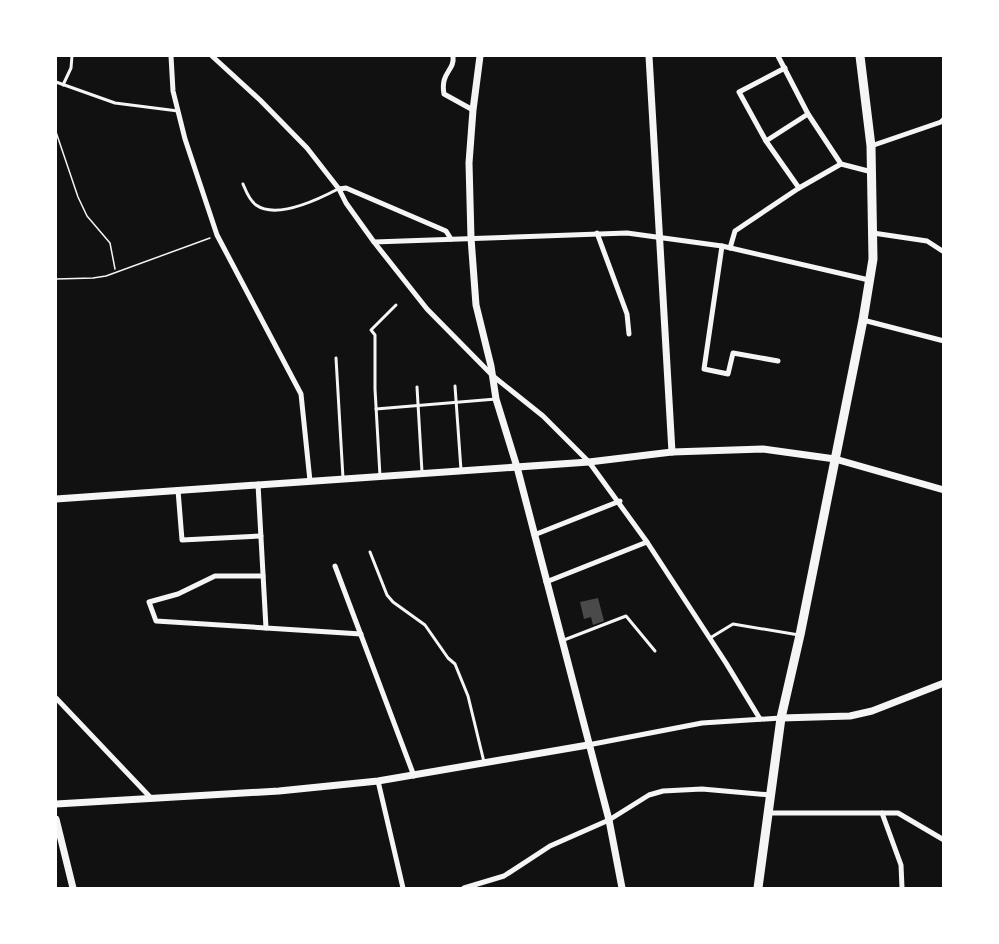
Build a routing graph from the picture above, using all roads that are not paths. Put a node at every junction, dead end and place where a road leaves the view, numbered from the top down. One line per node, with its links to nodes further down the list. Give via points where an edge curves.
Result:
1 (72, 56): 11 (lane)
2 (171, 56): 13 (street)
3 (212, 56): 22 (street, via 292,132)
4 (453, 56): 12 (street, via 442,82 444,94)
5 (480, 56): 12 (street)
6 (649, 56): 25 (street)
7 (778, 56): 9 (street)
8 (860, 56): 17 (main road)
9 (784, 68): 14 (street); 16 (street, via 739,92)
10 (56, 82): 11 (lane)
11 (63, 85): 13 (lane, via 115,103)
12 (473, 110): 26 (street, via 469,163)
13 (178, 111): 54 (street, via 217,235 301,394)
14 (808, 114): 16 (street); 18 (street)
15 (943, 121): 17 (street)
16 (765, 141): 21 (street)
17 (872, 146): 19 (main road)
18 (842, 164): 19 (street); 21 (street)
19 (872, 172): 24 (main road)
20 (243, 184): 22 (lane, via 255,205 265,209 310,204)
21 (799, 188): 30 (street, via 735,231)
22 (339, 189): 27 (street, via 346,188 446,231); 28 (street)
23 (597, 233): 25 (street); 26 (street); 35 (street, via 627,314)
24 (873, 233): 31 (street, via 927,241); 32 (main road)
25 (659, 237): 29 (street); 46 (street)
26 (471, 238): 27 (street); 39 (street, via 476,305)
27 (451, 239): 28 (street)
28 (374, 242): 39 (street, via 427,309)
29 (722, 246): 30 (street); 38 (street, via 704,369 728,374 733,353)
30 (730, 248): 32 (street)
31 (944, 252)
32 (869, 280): 34 (main road)
33 (396, 304): 45 (lane, via 371,330 375,335)
34 (863, 320): 36 (street); 47 (main road)
35 (629, 334)
36 (944, 342)
37 (336, 358): 53 (lane)
38 (778, 361)
39 (493, 376): 42 (street); 48 (street, via 551,423)
40 (455, 386): 43 (lane)
41 (417, 387): 44 (lane)
42 (496, 399): 43 (lane); 49 (street)
43 (456, 402): 44 (lane); 50 (lane)
44 (418, 406): 45 (lane); 51 (lane)
45 (376, 409): 52 (lane)
46 (672, 452): 47 (street, via 763,449); 48 (street)
47 (835, 459): 57 (street); 69 (main road)
48 (590, 462): 49 (street); 59 (street)
49 (517, 466): 50 (street); 60 (street)
50 (461, 470): 51 (street)
51 (423, 473): 52 (street)
52 (380, 476): 53 (street)
53 (344, 478): 54 (street)
54 (310, 481): 55 (street)
55 (258, 484): 56 (street); 61 (street)
56 (178, 490): 58 (street); 61 (street, via 182,540)
57 (944, 490)
58 (56, 499)
59 (620, 501): 60 (street); 62 (street)
60 (534, 535): 66 (street)
61 (261, 536): 65 (street)
62 (647, 542): 66 (street); 70 (street)
63 (370, 552): 78 (lane, via 387,595 425,625 455,664 468,696)
64 (335, 566): 68 (street)
65 (263, 576): 67 (street); 67 (street, via 215,576 178,594 149,602 156,621)
66 (546, 582): 71 (street)
67 (266, 628): 68 (street)
68 (361, 634): 79 (street)
69 (800, 635): 70 (lane, via 733,624); 75 (main road)
70 (711, 638): 76 (street)
71 (562, 641): 72 (lane, via 626,616); 77 (street)
72 (655, 651)
73 (944, 683): 75 (street, via 850,716)
74 (56, 698): 82 (street)
75 (781, 718): 76 (street); 81 (main road)
76 (760, 719): 77 (street, via 702,723)
77 (588, 745): 78 (street); 87 (street)
78 (484, 763): 79 (street)
79 (414, 776): 80 (street)
80 (378, 781): 82 (street); 90 (street)
81 (771, 795): 84 (main road); 87 (street, via 702,789 663,791 649,795)
82 (152, 798): 83 (street)
83 (56, 804)
84 (768, 813): 85 (street); 93 (main road)
85 (882, 813): 88 (street, via 898,813); 94 (street, via 900,859)
86 (56, 819): 89 (street)
87 (609, 820): 91 (street, via 550,846 504,876); 92 (street)
88 (944, 840)
89 (73, 888)
90 (403, 888)
91 (464, 888)
92 (622, 888)
93 (758, 888)
94 (902, 888)

